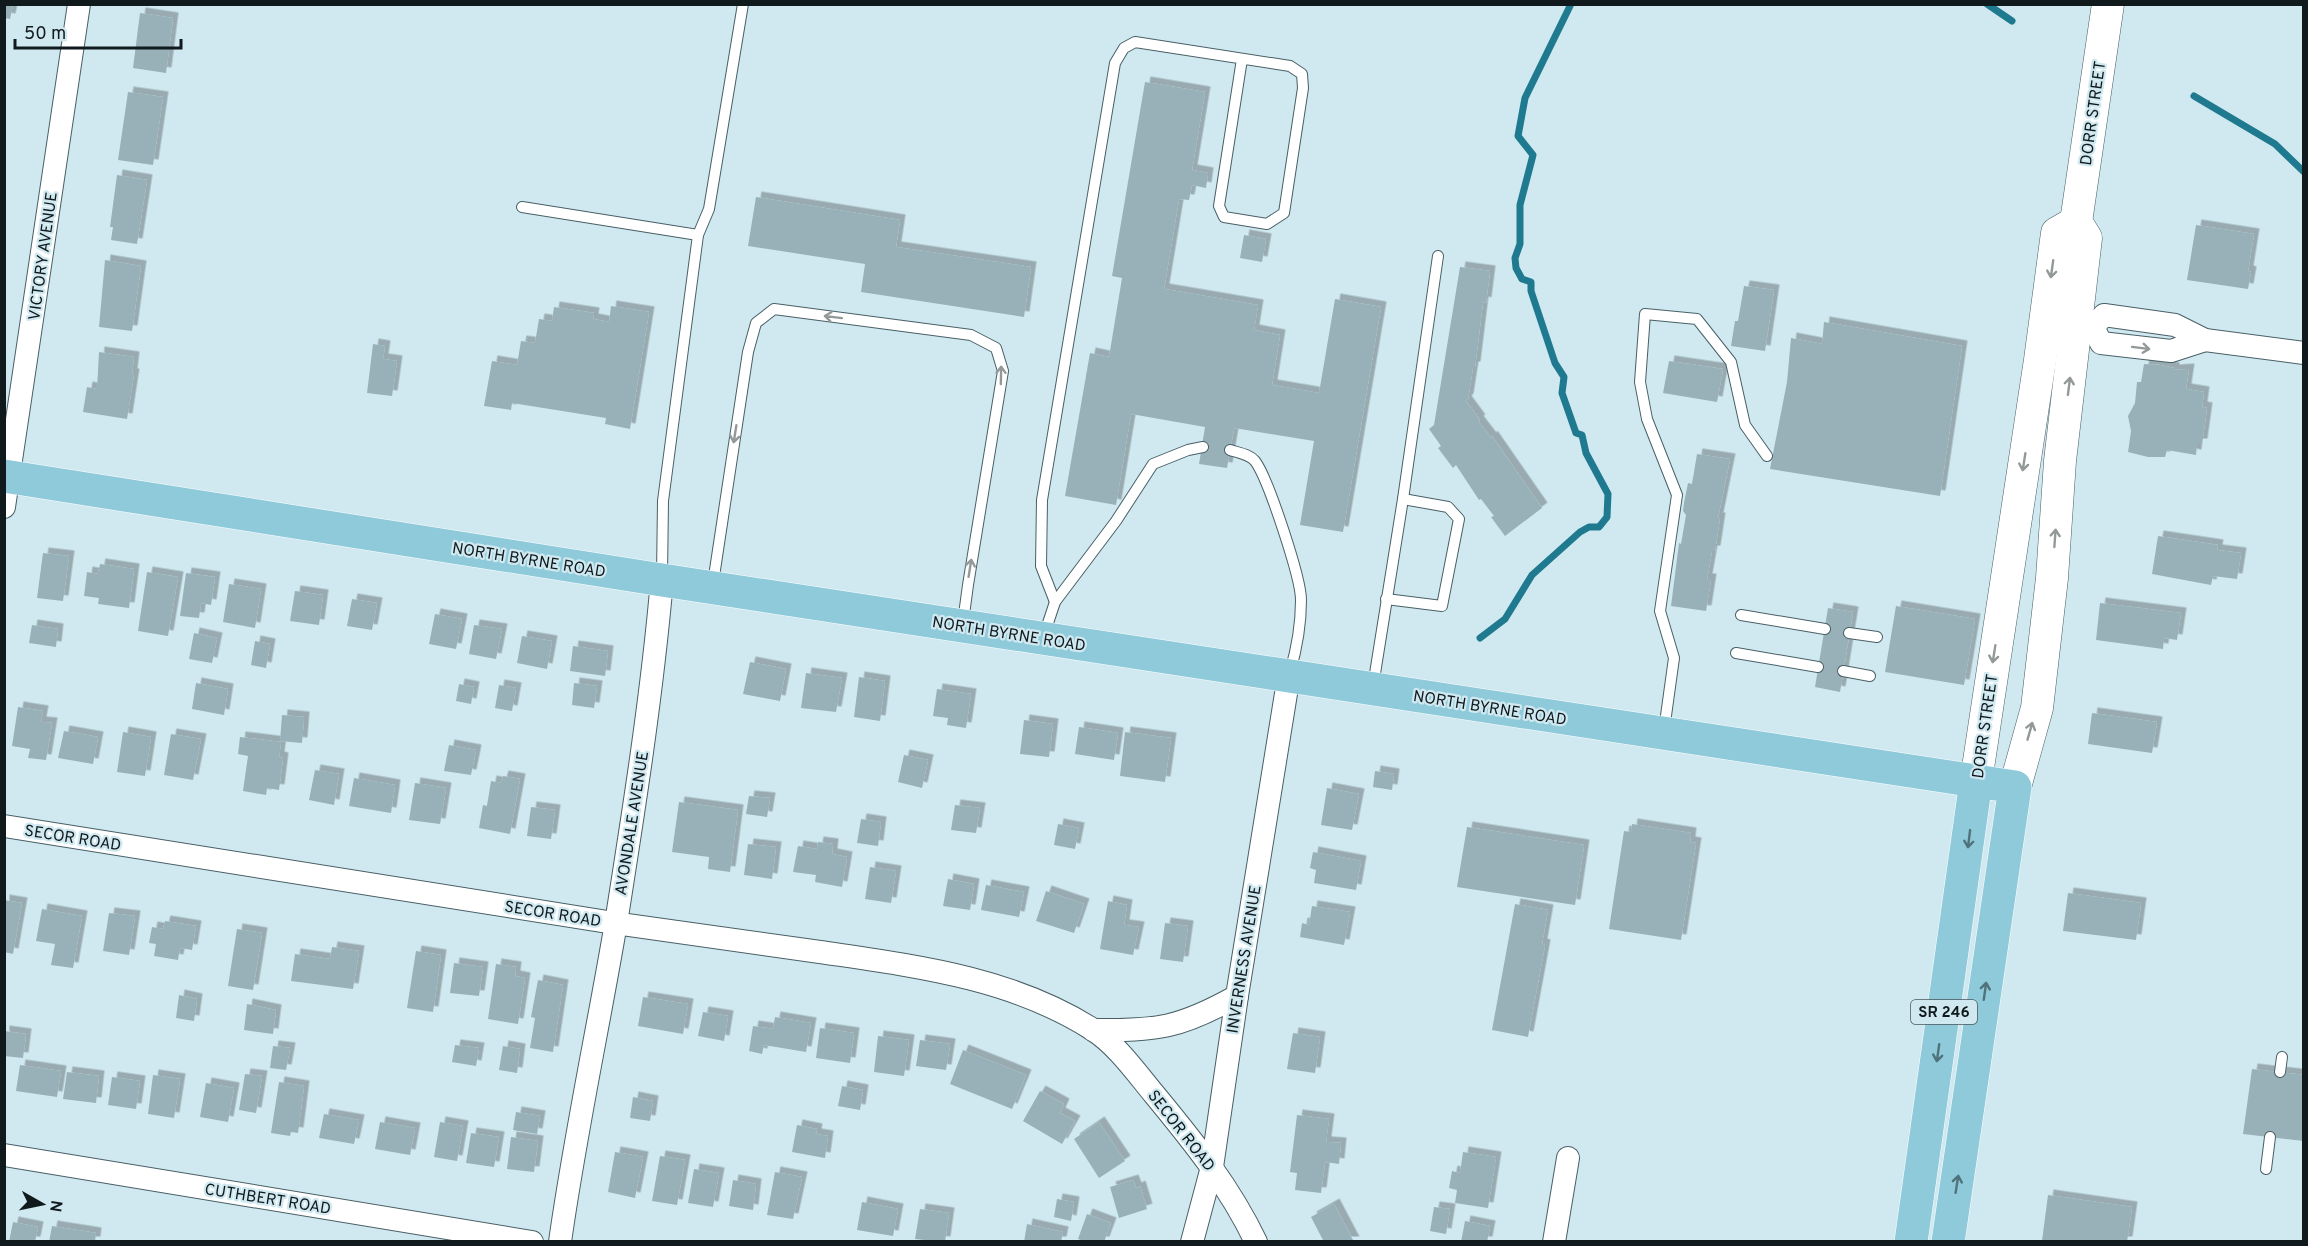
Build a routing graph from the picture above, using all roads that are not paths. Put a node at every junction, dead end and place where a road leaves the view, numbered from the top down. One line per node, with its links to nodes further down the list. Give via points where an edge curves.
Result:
1 (79, 4): 13 (street, VICTORY AVENUE)
2 (742, 4): 6 (lane, via 709,209)
3 (2108, 4): 8 (main road, DORR STREET / SR 246, via 2076,222 2057,233)
4 (1242, 58): 4 (lane, via 1290,66 1302,74 1284,213 1267,224 1224,217 1219,206); 18 (lane, via 1135,42 1124,48 1114,63 1042,500 1041,566)
5 (522, 207): 6 (lane)
6 (699, 235): 15 (lane, via 663,501)
7 (1438, 256): 14 (lane)
8 (2067, 335): 9 (street, via 2104,315 2175,325 2205,340); 32 (main road, DORR STREET / SR 246, one-way to 32); 33 (main road, DORR STREET / SR 246, one-way to 8, via 2037,708 2052,578)
9 (2304, 352)
10 (1203, 447): 18 (lane, via 1153,464)
11 (1230, 450): 28 (lane, via 1248,455 1264,477 1299,578 1299,641)
12 (1767, 456): 31 (lane, via 1745,425 1731,362 1697,319 1645,314 1640,382 1647,419 1677,495 1660,611 1674,658)
13 (6, 486): 15 (main road, NORTH BYRNE ROAD)
14 (1402, 500): 17 (lane); 17 (lane, via 1448,507 1459,519 1443,606)
15 (662, 580): 16 (main road, NORTH BYRNE ROAD); 35 (street, AVONDALE AVENUE, via 654,663)
16 (713, 588): 20 (main road, NORTH BYRNE ROAD); 20 (lane, one-way to 16, via 1003,371 996,348 971,335 774,309 756,323 748,352)
17 (1386, 599): 30 (lane)
18 (1055, 602): 24 (lane)
19 (1742, 615): 21 (lane)
20 (963, 626): 24 (main road, NORTH BYRNE ROAD)
21 (1825, 629)
22 (1850, 633): 23 (lane)
23 (1877, 637)
24 (1043, 638): 28 (main road, NORTH BYRNE ROAD)
25 (1736, 652): 26 (lane)
26 (1818, 666)
27 (1843, 671): 29 (lane)
28 (1289, 675): 30 (main road, NORTH BYRNE ROAD); 36 (street, INVERNESS AVENUE)
29 (1870, 676)
30 (1372, 688): 31 (main road, NORTH BYRNE ROAD)
31 (1663, 734): 32 (main road, NORTH BYRNE ROAD)
32 (1976, 782): 33 (main road, NORTH BYRNE ROAD); 50 (main road, DORR STREET / SR 246, one-way to 50)
33 (2015, 787): 51 (main road, DORR STREET / SR 246, one-way to 33)
34 (4, 826): 35 (street, SECOR ROAD)
35 (615, 923): 37 (street, SECOR ROAD, via 957,975 1036,1000); 46 (street, AVONDALE AVENUE)
36 (1237, 996): 37 (street, SECOR ROAD, via 1207,1013 1166,1027); 43 (street, INVERNESS AVENUE)
37 (1093, 1030): 43 (street, SECOR ROAD, via 1128,1062)
38 (2282, 1057): 39 (lane)
39 (2280, 1072)
40 (2271, 1137): 44 (lane)
41 (4, 1155): 45 (street, CUTHBERT ROAD)
42 (1568, 1158): 49 (street)
43 (1212, 1167): 47 (street, INVERNESS AVENUE); 48 (street, SECOR ROAD, via 1238,1205)
44 (2266, 1169)
45 (532, 1242)
46 (560, 1242)
47 (1192, 1242)
48 (1256, 1242)
49 (1554, 1242)
50 (1911, 1242)
51 (1948, 1242)

